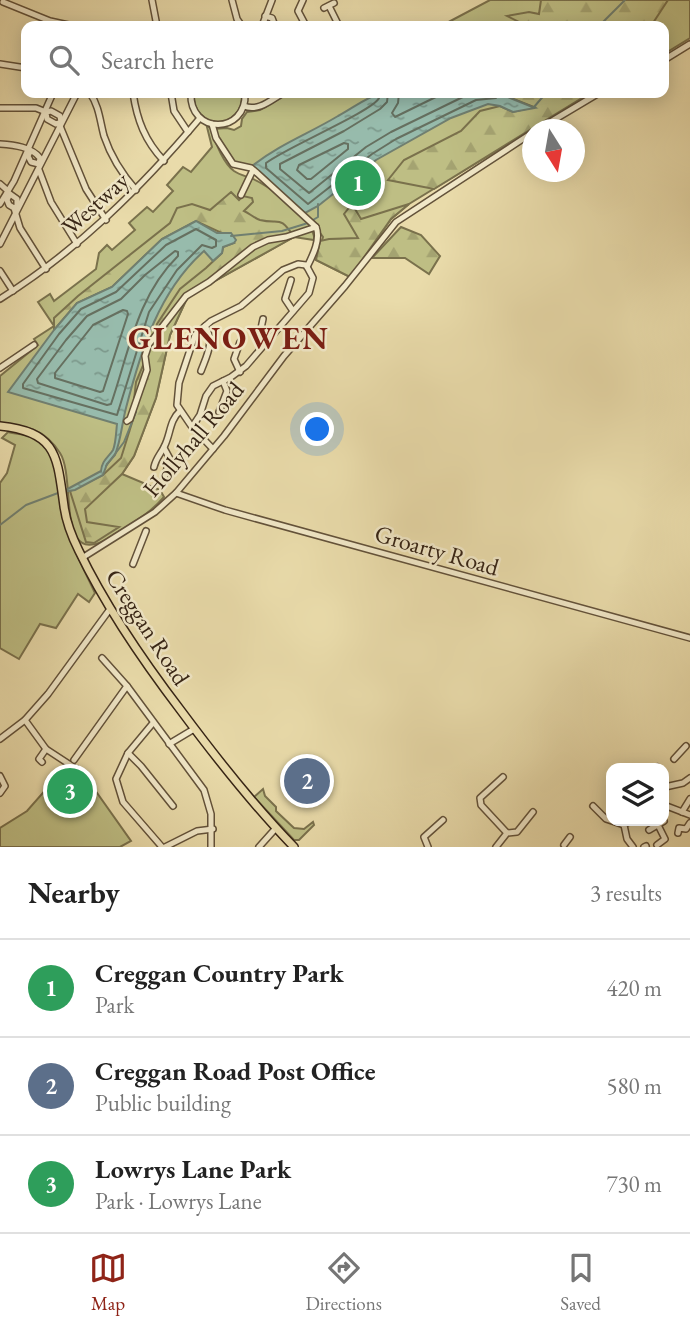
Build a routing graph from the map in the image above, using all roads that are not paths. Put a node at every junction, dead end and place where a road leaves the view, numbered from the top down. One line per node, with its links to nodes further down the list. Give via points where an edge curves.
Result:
1 (152, 0): 9 (street)
2 (232, 0): 10 (street)
3 (272, 0): 7 (street)
4 (303, 0): 13 (street, via 298,12)
5 (2, 3): 8 (street)
6 (329, 6): 14 (street)
7 (265, 16): 11 (street); 12 (street)
8 (50, 21)
9 (156, 21)
10 (238, 21)
11 (264, 21)
12 (273, 21)
13 (303, 21)
14 (336, 21)
15 (690, 44): 16 (street)
16 (669, 57)
17 (0, 64): 18 (street)
18 (21, 67)
19 (51, 98): 30 (street)
20 (74, 98): 34 (street)
21 (93, 98): 43 (street, via 114,161)
22 (134, 98): 39 (street, via 143,133)
23 (172, 98): 35 (street, via 178,119)
24 (191, 98): 31 (street)
25 (245, 98): 28 (street)
26 (275, 98): 28 (street, via 258,108)
27 (590, 98): 32 (street)
28 (244, 106): 33 (street, via 232,121)
29 (0, 108): 30 (street)
30 (46, 112): 34 (street, via 47,119); 38 (street)
31 (200, 118): 33 (street); 35 (street, Westway)
32 (555, 119)
33 (212, 124): 41 (street, via 233,164)
34 (60, 126): 40 (street); 48 (street, via 82,182)
35 (188, 132): 39 (street, Westway)
36 (522, 139): 74 (street, Hollyhall Road, via 396,222)
37 (0, 145): 38 (street)
38 (29, 151): 40 (street, via 40,158); 44 (street)
39 (164, 161): 43 (street, Westway)
40 (38, 167): 47 (street); 51 (street, via 51,202)
41 (253, 170): 45 (street); 49 (street)
42 (0, 184): 44 (street)
43 (136, 190): 48 (street, Westway)
44 (9, 192): 46 (street); 47 (street, via 7,200)
45 (241, 195)
46 (0, 204)
47 (15, 211): 50 (street); 53 (street)
48 (106, 220): 51 (street, Westway)
49 (313, 224): 52 (street, via 318,234); 70 (street, via 253,247 186,296 149,344 147,370)
50 (0, 244)
51 (77, 244): 53 (street, Westway)
52 (307, 267): 58 (street, via 313,285); 60 (street, via 298,264 283,270 241,306)
53 (46, 268): 56 (street, Westway)
54 (0, 271): 56 (street)
55 (291, 280): 58 (street, via 285,299)
56 (13, 291): 57 (street, Westway)
57 (0, 299)
58 (293, 311): 62 (street)
59 (263, 319): 62 (street, via 260,332)
60 (205, 326): 65 (street, via 211,344); 68 (street, via 191,342 176,397)
61 (240, 342): 66 (street, via 234,359)
62 (264, 343): 66 (street)
63 (34, 345): 64 (street)
64 (0, 368)
65 (201, 371)
66 (240, 372): 67 (street)
67 (223, 381): 69 (street, via 227,391); 71 (street, via 206,396)
68 (180, 411): 71 (street); 73 (street, via 173,417)
69 (219, 412)
70 (127, 421)
71 (192, 427): 74 (street)
72 (1, 429): 81 (main road, Creggan Road, via 27,431 53,452)
73 (164, 448): 75 (street); 76 (street, via 170,459)
74 (213, 449): 77 (street, Hollyhall Road)
75 (154, 467)
76 (163, 482)
77 (176, 493): 78 (street, Hollyhall Road); 86 (street, Groarty Road)
78 (132, 527): 80 (street); 82 (street, Hollyhall Road)
79 (146, 531): 80 (street)
80 (143, 540): 84 (street)
81 (74, 542): 82 (street); 83 (main road, Creggan Road)
82 (95, 550): 83 (street, Hollyhall Road)
83 (82, 558): 85 (main road, Creggan Road)
84 (133, 564)
85 (110, 609): 89 (street); 91 (main road, Creggan Road)
86 (690, 638)
87 (102, 658): 88 (street)
88 (127, 686): 90 (street); 94 (street, via 71,765)
89 (25, 720): 92 (street); 94 (street)
90 (153, 723): 93 (street); 95 (street)
91 (194, 729): 93 (street); 119 (main road, Creggan Road)
92 (0, 739)
93 (169, 744): 120 (street, via 204,790)
94 (46, 749): 98 (street)
95 (128, 753): 105 (street); 126 (street, via 117,772 117,786 124,803)
96 (674, 758): 97 (street, via 685,748)
97 (690, 758)
98 (40, 759)
99 (0, 776): 103 (street, via 5,786)
100 (503, 777): 123 (street, via 480,798)
101 (690, 778): 102 (street)
102 (669, 784)
103 (0, 793)
104 (690, 799): 111 (street)
105 (173, 806)
106 (669, 806): 108 (street)
107 (596, 807): 113 (street)
108 (672, 808): 110 (street); 111 (street)
109 (533, 812): 123 (street, via 517,832)
110 (669, 812)
111 (682, 812): 112 (street)
112 (690, 815)
113 (606, 819)
114 (443, 820): 130 (street, via 424,837)
115 (690, 823): 122 (street)
116 (624, 826): 133 (street)
117 (656, 826): 121 (street)
118 (663, 826): 125 (street, via 665,839)
119 (275, 828): 128 (street); 129 (main road, Creggan Road)
120 (213, 829): 126 (street, via 197,831); 127 (street)
121 (649, 830)
122 (678, 832)
123 (507, 833): 131 (street)
124 (568, 841): 132 (street)
125 (657, 845)
126 (164, 847)
127 (211, 847)
128 (259, 847)
129 (294, 847)
130 (428, 847)
131 (496, 847)
132 (575, 847)
133 (631, 847)

